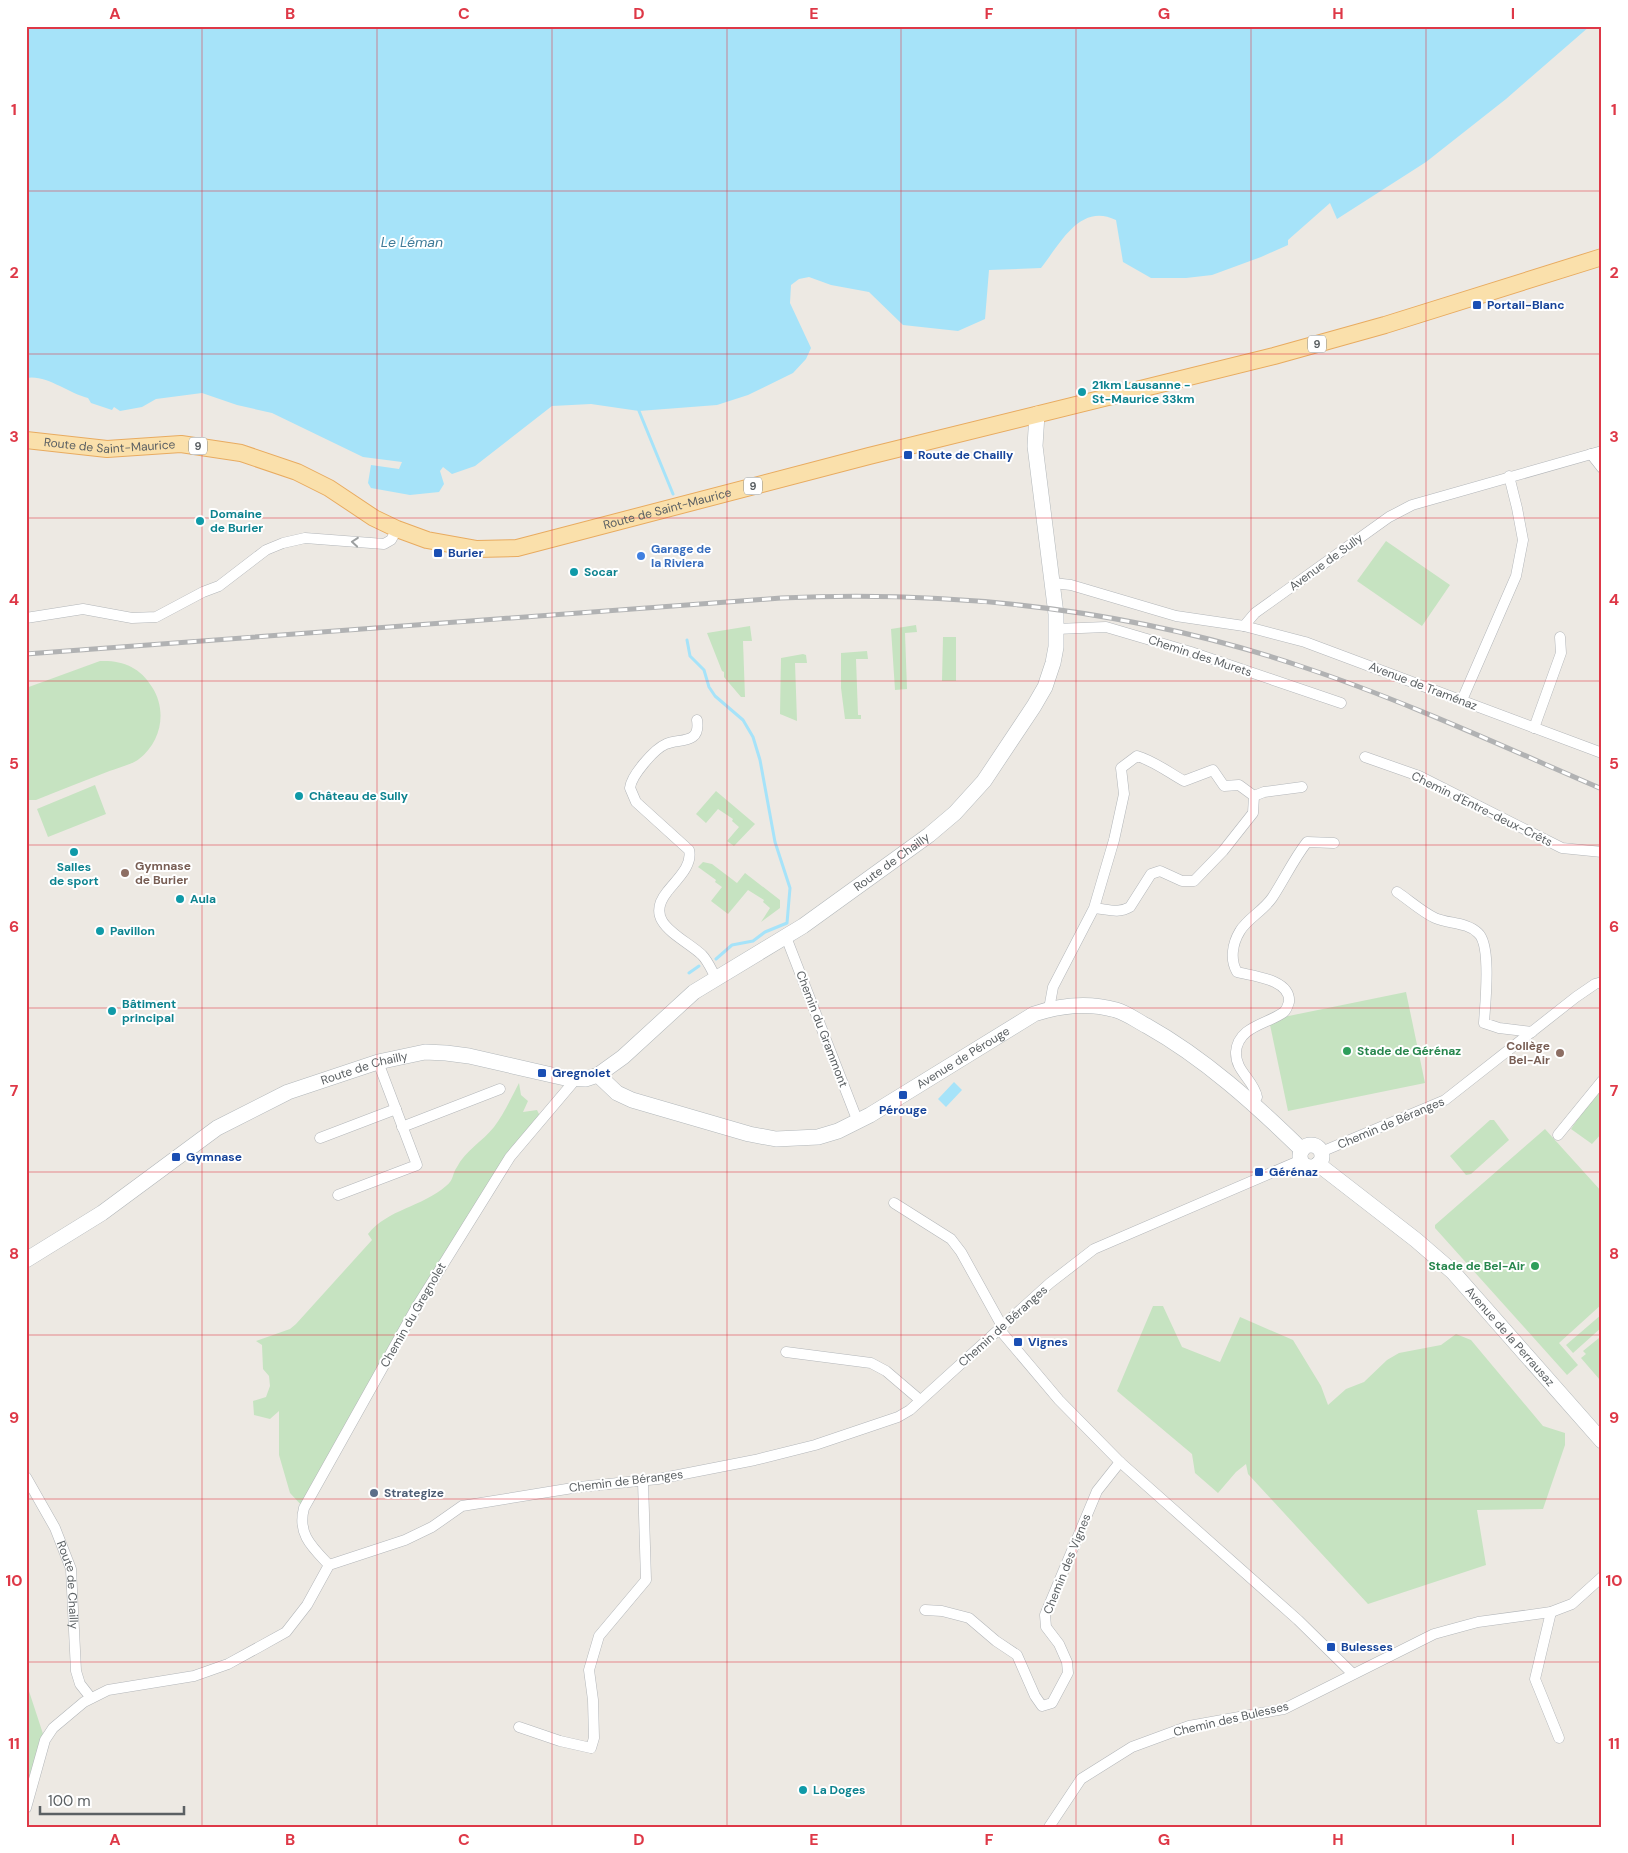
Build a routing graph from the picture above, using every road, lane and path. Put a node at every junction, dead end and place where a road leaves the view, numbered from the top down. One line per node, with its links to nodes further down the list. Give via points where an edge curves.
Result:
1 (1602, 258): 2 (main road, Route de Saint-Maurice / 9, via 1340,338)
2 (1030, 415): 8 (main road, Route de Saint-Maurice / 9, via 517,548 454,546); 9 (street, Route de Chailly)
3 (26, 440): 8 (main road, Route de Saint-Maurice / 9, via 107,449 180,444 241,453 297,472)
4 (1602, 451): 5 (street, Avenue de Sully)
5 (1591, 454): 6 (street); 7 (street, Avenue de Sully)
6 (1602, 468)
7 (1508, 476): 11 (street, Avenue de Sully, via 1421,502 1389,517 1255,613); 14 (street, via 1523,540 1516,576)
8 (397, 529): 10 (street, one-way to 10, via 391,540 379,544 305,538 283,543 266,550 219,586 160,615 124,618 83,609)
9 (1053, 583): 11 (street, via 1071,585 1176,616); 12 (street, Route de Chailly)
10 (26, 618)
11 (1244, 626): 14 (street, Avenue de Traménaz, via 1305,642)
12 (1056, 629): 15 (street, Chemin des Murets, via 1106,627); 26 (street, Route de Chailly, via 1053,663 1041,693 984,781 965,803 929,835)
13 (1560, 637): 17 (street, via 1561,653)
14 (1462, 700): 17 (street, Avenue de Traménaz)
15 (1340, 702)
16 (697, 720): 27 (street, via 693,735 683,742 670,742 657,749 633,778 630,788 636,802 689,850 688,865 660,901 659,916 664,925 702,956)
17 (1534, 728): 18 (street, Avenue de Traménaz)
18 (1601, 752)
19 (1365, 757): 23 (street, Chemin d'Entre-deux-Crêts, via 1419,776 1562,848)
20 (1302, 787): 21 (street)
21 (1254, 796): 25 (street, via 1253,813 1194,881 1182,881 1160,871 1151,874 1125,910 1117,912); 25 (street, via 1239,785 1224,786 1212,770 1184,781 1150,760 1137,756 1129,760 1121,768 1124,794)
22 (1334, 843): 36 (street, via 1307,842 1272,899 1240,931 1233,948 1232,963 1237,972 1277,983 1289,997 1289,1005 1284,1011 1262,1021 1242,1036 1236,1051 1240,1068 1256,1092 1257,1097)
23 (1602, 852)
24 (1397, 892): 30 (street, via 1436,918 1478,932 1483,940 1486,973 1484,1023)
25 (1094, 908): 29 (street, via 1053,987)
26 (786, 937): 27 (street, Route de Chailly); 38 (street, Chemin du Grammont)
27 (716, 978): 32 (street, Route de Chailly, via 681,1003 623,1057)
28 (1602, 982): 30 (street, Chemin de Béranges, via 1576,997)
29 (1049, 1009): 36 (street, Avenue de Pérouge, via 1081,1005 1118,1010 1171,1040); 38 (street, Avenue de Pérouge, via 1014,1025)
30 (1532, 1032): 43 (street, Chemin de Béranges, via 1445,1100)
31 (378, 1062): 33 (street, Route de Chailly, via 425,1052 446,1053); 37 (street); 46 (street, Route de Chailly, via 288,1092 224,1124 96,1217)
32 (598, 1075): 33 (street, Route de Chailly); 38 (street, Avenue de Pérouge, via 617,1093 632,1100 748,1134 797,1139 838,1131)
33 (576, 1079): 54 (street, Chemin du Gregnolet, via 510,1157 416,1308 304,1508 301,1517 303,1535)
34 (1602, 1081): 40 (street)
35 (500, 1089): 39 (street)
36 (1252, 1104): 42 (street, Avenue de Pérouge)
37 (396, 1109): 39 (street); 41 (street)
38 (858, 1122)
39 (402, 1127): 44 (street, via 417,1165)
40 (1558, 1135)
41 (320, 1138)
42 (1302, 1155): 43 (street, via 1308,1146 1314,1146); 47 (street, Chemin de Béranges, via 1094,1249 1050,1283)
43 (1320, 1158): 50 (street, Avenue de la Perrausaz, via 1453,1272)
44 (338, 1195)
45 (894, 1203): 47 (street, via 951,1239)
46 (26, 1260)
47 (1001, 1328): 49 (street, Chemin de Béranges); 51 (street, via 1059,1400)
48 (786, 1352): 49 (street, via 871,1363 886,1371)
49 (920, 1400): 53 (street, Chemin de Béranges, via 898,1417 815,1445)
50 (1602, 1441)
51 (1120, 1462): 56 (street, Chemin des Vignes, via 1097,1491 1045,1615 1046,1627 1059,1644 1068,1673 1052,1703 1042,1706 1017,1655 982,1627 969,1618); 58 (street, via 1298,1620)
52 (26, 1477): 59 (street, Route de Chailly, via 56,1528 70,1569 76,1671 80,1684)
53 (643, 1481): 54 (street, Chemin de Béranges, via 579,1486 462,1506 432,1527 405,1540); 60 (street, via 646,1580 599,1636 588,1670 593,1700 594,1738 591,1748 560,1742)
54 (329, 1565): 59 (street, via 307,1604 286,1632 266,1644 228,1664 194,1676 108,1690)
55 (1602, 1577): 57 (street, Chemin des Bulesses, via 1572,1604)
56 (925, 1610)
57 (1551, 1612): 58 (street, Chemin des Bulesses, via 1454,1627); 61 (street, via 1535,1679)
58 (1353, 1674): 63 (street, Chemin des Bulesses, via 1284,1709 1189,1726 1132,1747 1081,1779)
59 (91, 1698): 62 (street, via 54,1728 45,1740)
60 (519, 1727)
61 (1559, 1738)
62 (26, 1808)
63 (1049, 1827)

